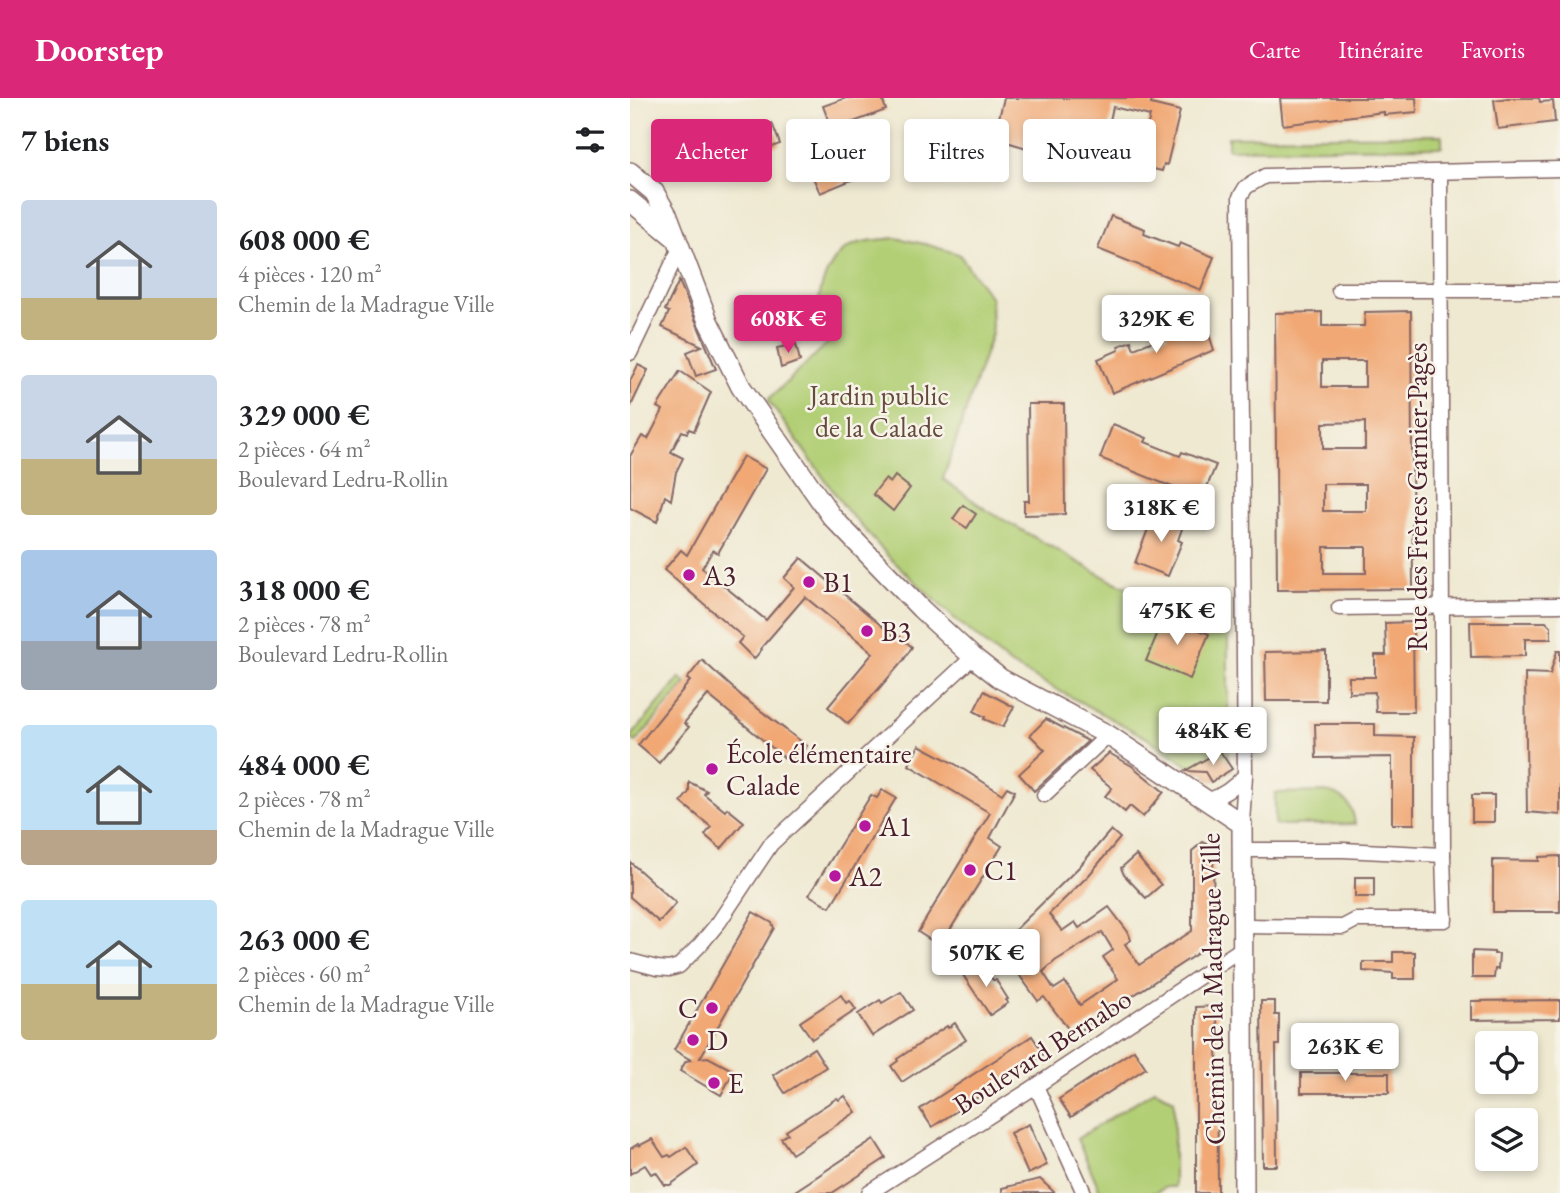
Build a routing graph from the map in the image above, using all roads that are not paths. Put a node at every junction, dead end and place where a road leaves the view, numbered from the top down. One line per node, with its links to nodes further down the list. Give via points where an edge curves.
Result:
1 (1560, 169): 3 (street)
2 (630, 172): 5 (street, Chemin de la Madrague Ville, via 654,192)
3 (1440, 172): 6 (street, Rue des Frères Garnier-Pagès); 15 (street, via 1265,176 1246,187 1240,197)
4 (630, 201): 5 (street, Chemin de la Madrague Ville)
5 (677, 242): 9 (street); 13 (street, Chemin de la Madrague Ville, via 715,337 741,387 832,517)
6 (1440, 289): 7 (street); 8 (street); 11 (street, Rue des Frères Garnier-Pagès)
7 (1339, 290)
8 (1560, 290)
9 (630, 353)
10 (1560, 605): 11 (street)
11 (1442, 606): 12 (street); 20 (street, Rue des Frères Garnier-Pagès)
12 (1339, 608)
13 (972, 657): 14 (street, Chemin de la Madrague Ville, via 1001,679); 23 (street, via 771,844 719,922 679,966 657,968)
14 (1108, 735): 16 (street); 17 (street, Chemin de la Madrague Ville)
15 (1245, 775): 17 (street, Chemin de la Madrague Ville); 18 (street)
16 (1044, 795)
17 (1207, 801): 18 (street, Chemin de la Madrague Ville)
18 (1242, 824): 19 (street, Chemin de la Madrague Ville)
19 (1242, 850): 20 (street); 21 (street, Chemin de la Madrague Ville)
20 (1443, 855): 21 (street, Rue des Frères Garnier-Pagès, via 1445,920 1356,920 1343,927)
21 (1242, 926): 22 (street, Chemin de la Madrague Ville)
22 (1241, 949): 24 (street, Boulevard Bernabo); 27 (street, Chemin de la Madrague Ville)
23 (630, 961)
24 (1036, 1086): 25 (street, Boulevard Bernabo); 26 (street)
25 (869, 1193)
26 (1084, 1193)
27 (1244, 1193)

